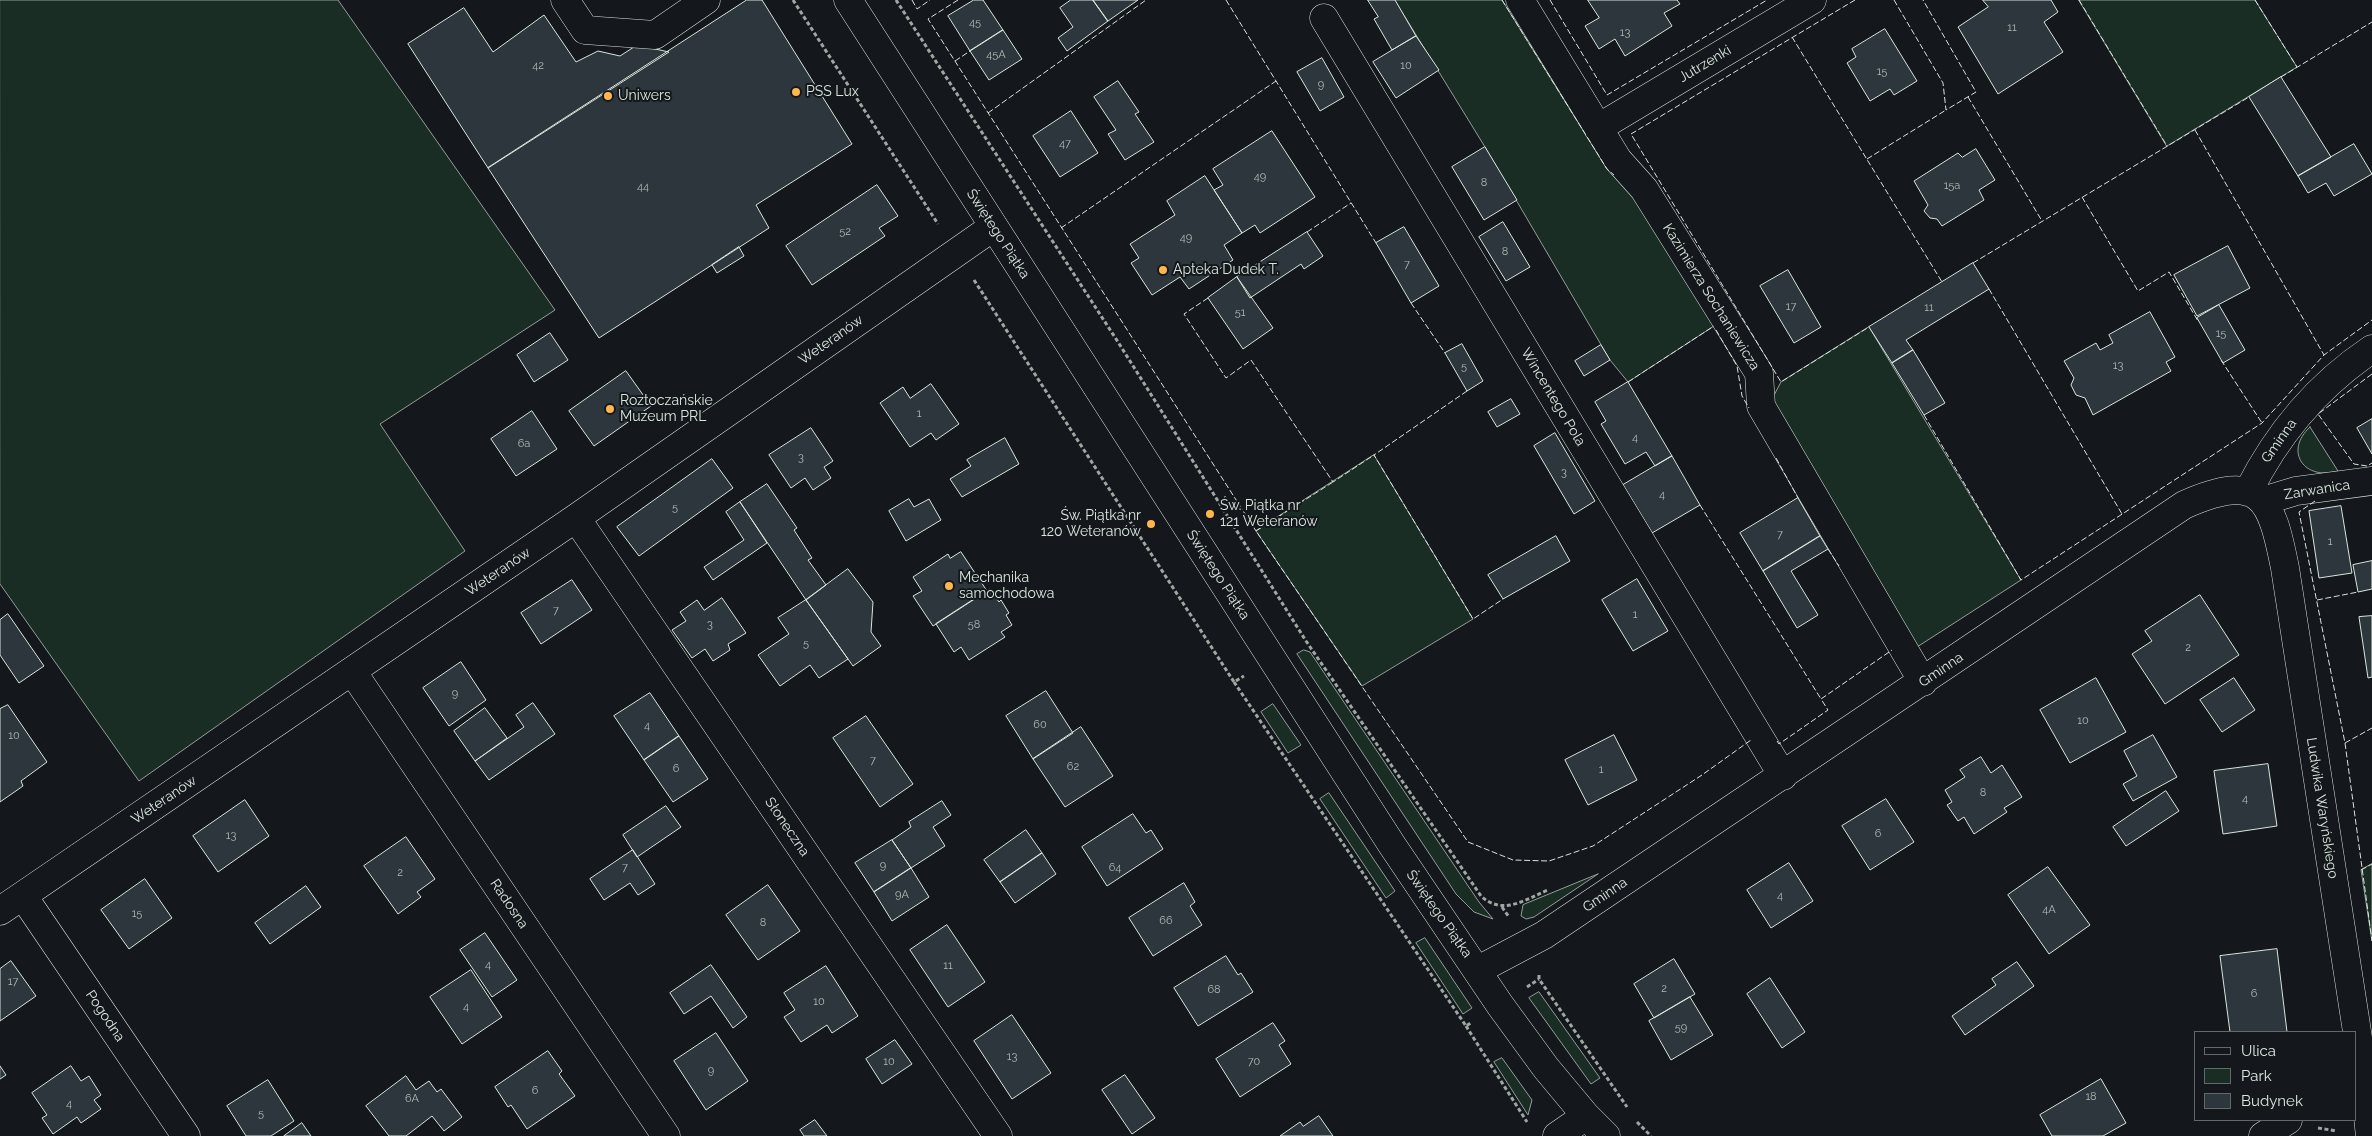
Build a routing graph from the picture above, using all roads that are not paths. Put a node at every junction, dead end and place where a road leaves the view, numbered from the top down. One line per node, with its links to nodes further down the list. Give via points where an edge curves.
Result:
1 (565, 0): 2 (street, via 585,30 655,35)
2 (706, 0)
3 (848, 0): 8 (street, Świętego Piątka)
4 (1520, 0): 7 (street, Kazimierza Sochaniewicza)
5 (1812, 0): 7 (street, Jutrzenki)
6 (1324, 18): 15 (street, Wincentego Pola)
7 (1598, 128): 14 (street, Kazimierza Sochaniewicza, via 1618,160 1644,189 1759,373 1761,406)
8 (993, 227): 12 (street, Weteranów); 18 (street, Świętego Piątka, via 1392,845)
9 (2372, 348): 11 (street, Gminna, via 2345,366 2306,405 2275,445)
10 (2372, 481): 11 (street, Zarwanica)
11 (2256, 496): 14 (street, Gminna, via 2224,491 2184,505); 19 (street, Ludwika Waryńskiego, via 2274,518 2285,568)
12 (576, 518): 13 (street, Weteranów); 24 (street, Słoneczna)
13 (352, 671): 16 (street, Weteranów); 23 (street, Radosna)
14 (1923, 682): 15 (street, Gminna)
15 (1783, 776): 18 (street, Gminna, via 1544,935)
16 (23, 896): 17 (street, Weteranów); 22 (street, Pogodna)
17 (0, 911)
18 (1478, 970): 20 (street, Świętego Piątka, via 1546,1068)
19 (2364, 1070): 28 (street, Ludwika Waryńskiego)
20 (1586, 1116): 25 (street); 26 (street, Świętego Piątka)
21 (2286, 1121): 27 (street)
22 (186, 1136)
23 (666, 1136)
24 (998, 1136)
25 (1557, 1136)
26 (1606, 1136)
27 (2264, 1136)
28 (2370, 1136)

